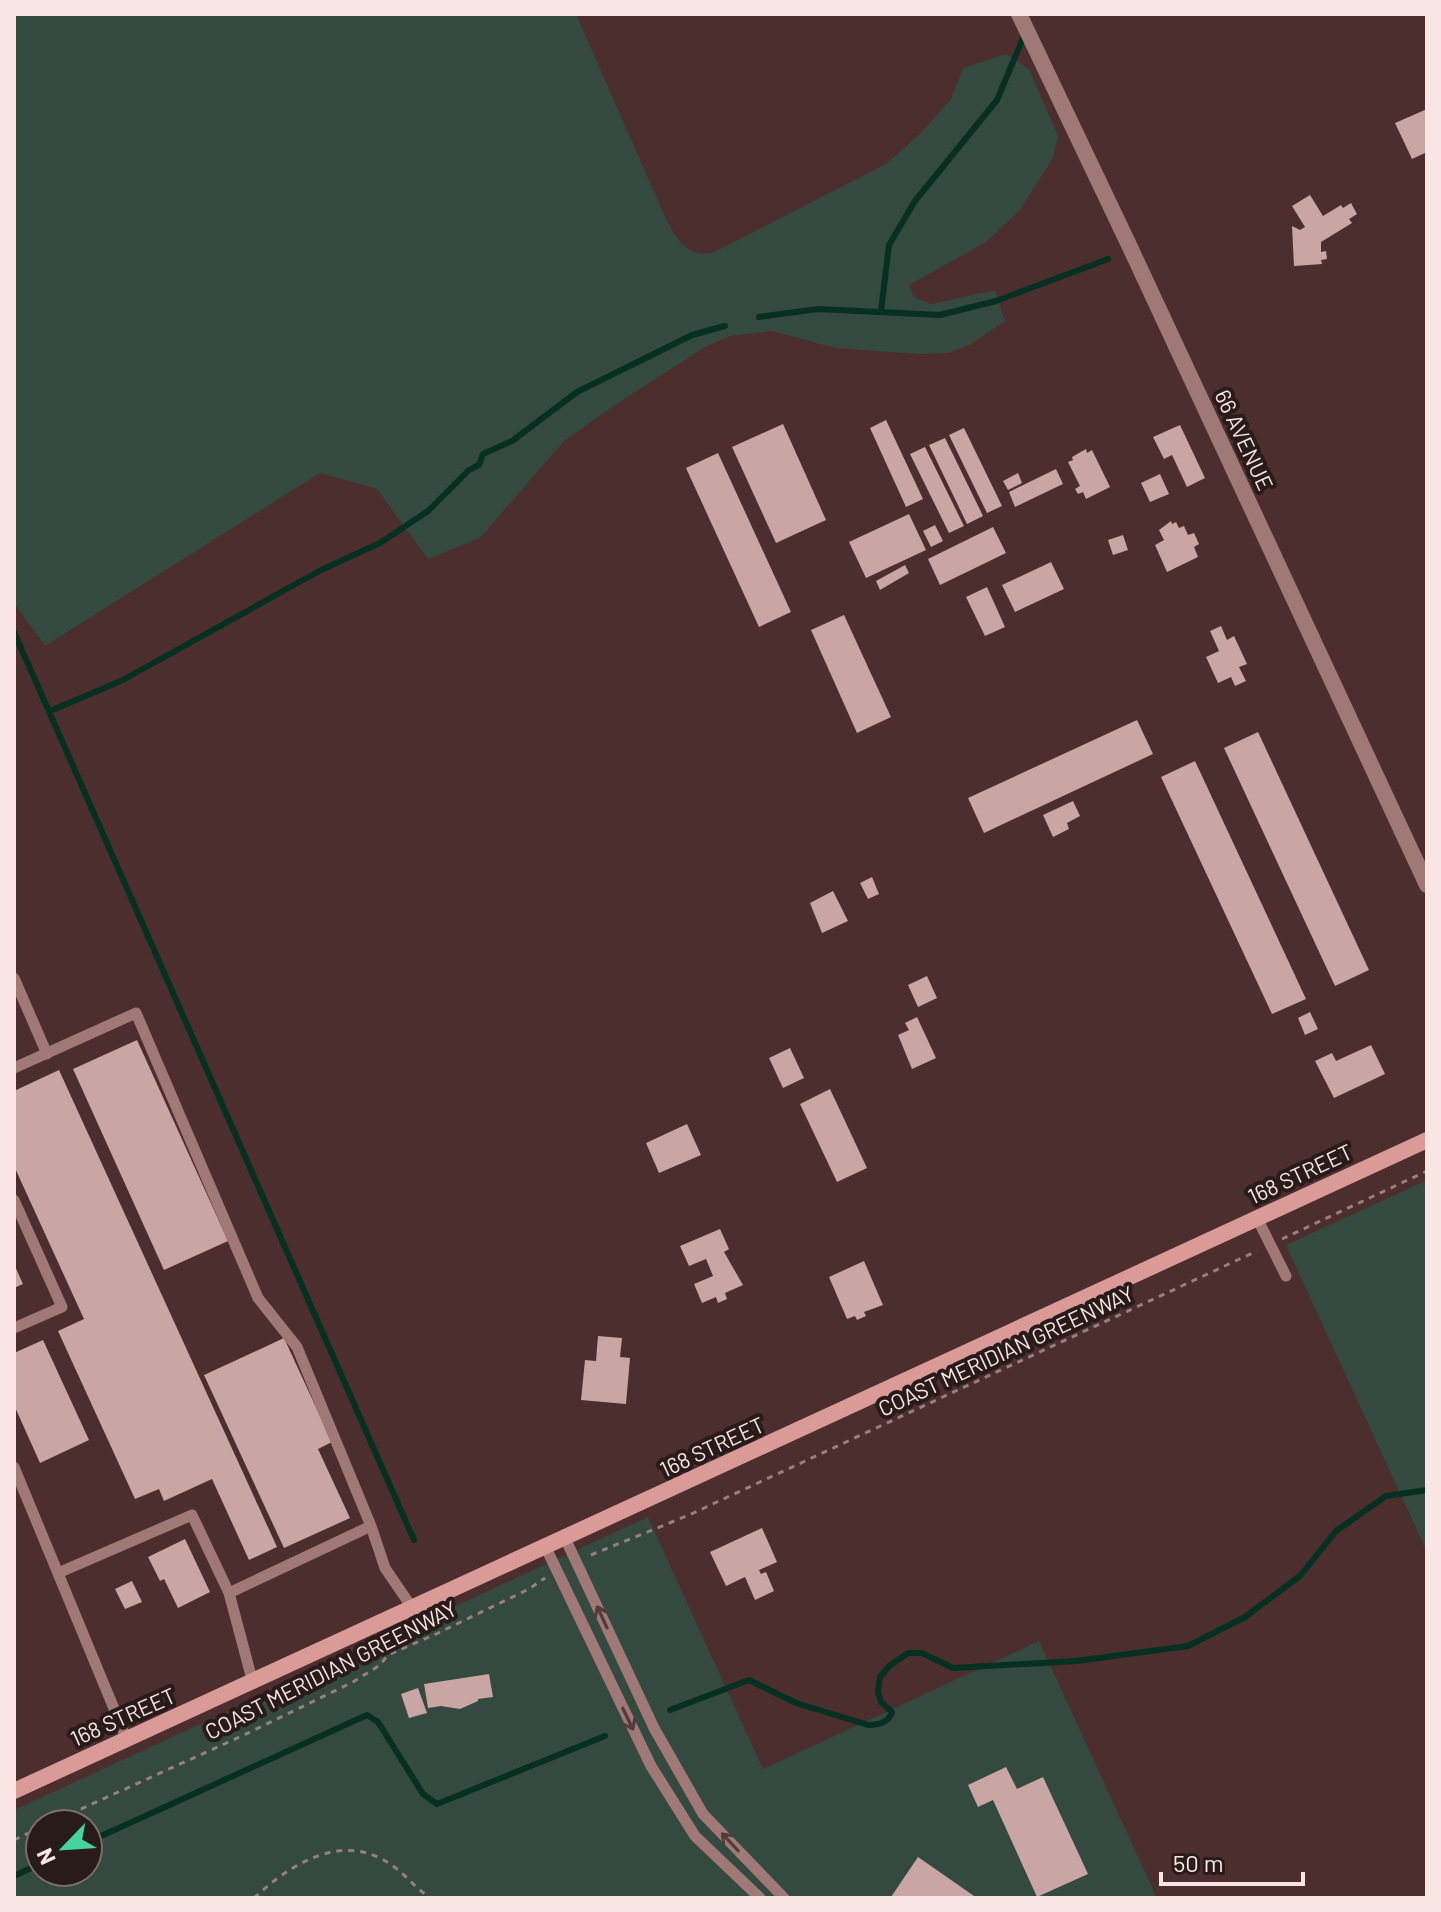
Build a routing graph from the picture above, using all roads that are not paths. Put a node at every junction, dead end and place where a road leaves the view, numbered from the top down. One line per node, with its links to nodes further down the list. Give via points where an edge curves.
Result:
1 (1019, 14): 2 (street, 66 AVENUE)
2 (1427, 885)
3 (14, 978): 4 (lane)
4 (47, 1054): 5 (lane); 12 (lane, via 136,1013 258,1298 297,1347)
5 (14, 1068)
6 (1427, 1140): 8 (main road, 168 STREET)
7 (14, 1200): 10 (lane, via 62,1307)
8 (1257, 1218): 9 (lane); 13 (main road, 168 STREET)
9 (1286, 1276)
10 (14, 1328)
11 (14, 1467): 15 (lane)
12 (371, 1526): 16 (lane); 17 (lane, via 385,1568)
13 (565, 1538): 14 (main road, 168 STREET); 22 (lane, one-way to 13, via 703,1814 654,1728)
14 (546, 1548): 17 (main road, 168 STREET); 21 (lane, one-way to 21, via 651,1766 695,1836)
15 (58, 1573): 16 (lane, via 192,1515); 19 (lane)
16 (229, 1593): 18 (lane)
17 (413, 1609): 18 (main road, 168 STREET)
18 (253, 1683): 19 (main road, 168 STREET)
19 (127, 1740): 20 (main road, 168 STREET)
20 (14, 1791)
21 (760, 1898)
22 (784, 1898)

